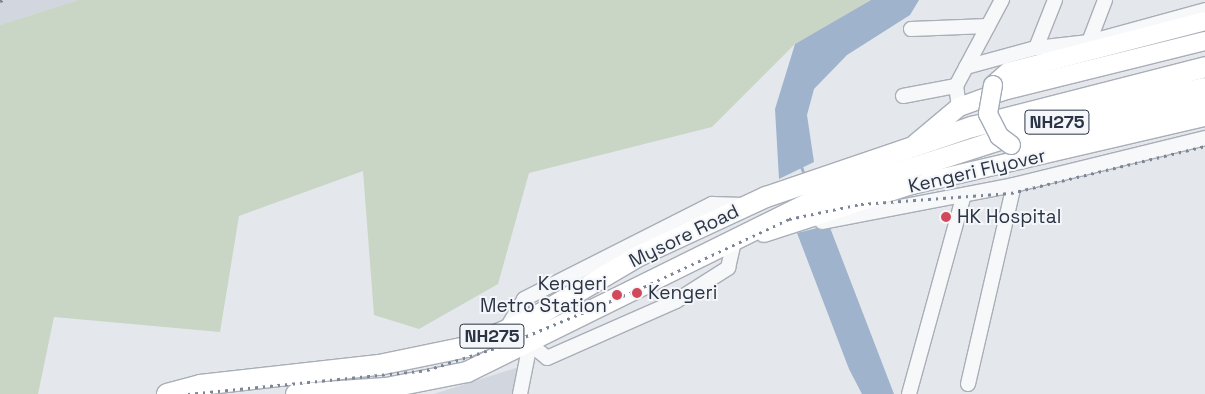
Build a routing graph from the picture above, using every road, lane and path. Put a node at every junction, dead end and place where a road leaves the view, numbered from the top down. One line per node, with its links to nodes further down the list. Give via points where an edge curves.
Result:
1 (1002, 0): 5 (street)
2 (1055, 0): 9 (street)
3 (1105, 0): 8 (street)
4 (1202, 18): 8 (street); 15 (main road, Kengeri Flyover, bridge, via 1008,72 994,85 988,100 993,126 1011,145 1031,146)
5 (988, 26): 6 (street); 10 (street)
6 (911, 29)
7 (1205, 41): 16 (main road, via 1003,91)
8 (1089, 42): 9 (street)
9 (1036, 48): 10 (street)
10 (966, 66): 12 (street)
11 (1205, 68): 19 (highway, Mysore Road / NH275, via 1058,102)
12 (956, 86): 14 (street); 16 (street)
13 (1205, 88): 21 (highway, Mysore Road / NH275, via 1075,116)
14 (903, 96)
15 (1205, 100)
16 (959, 107): 19 (main road)
17 (1205, 117): 23 (main road, Kengeri Flyover)
18 (1205, 138): 20 (street)
19 (915, 144): 21 (highway, Mysore Road / NH275)
20 (1014, 185): 22 (street); 26 (street)
21 (818, 188): 23 (highway, Mysore Road / NH275)
22 (964, 195): 23 (street, via 815,223); 30 (street)
23 (798, 209): 24 (highway, Mysore Road / NH275); 27 (highway, Mysore Road / NH275, via 748,205 641,255 504,331 467,347 379,366 200,385)
24 (734, 242): 25 (highway, Mysore Road / NH275); 25 (street, via 728,268 676,301 546,358)
25 (530, 344): 28 (highway, Mysore Road / NH275, via 431,382); 29 (street)
26 (968, 384)
27 (167, 394)
28 (296, 394)
29 (520, 394)
30 (909, 394)

